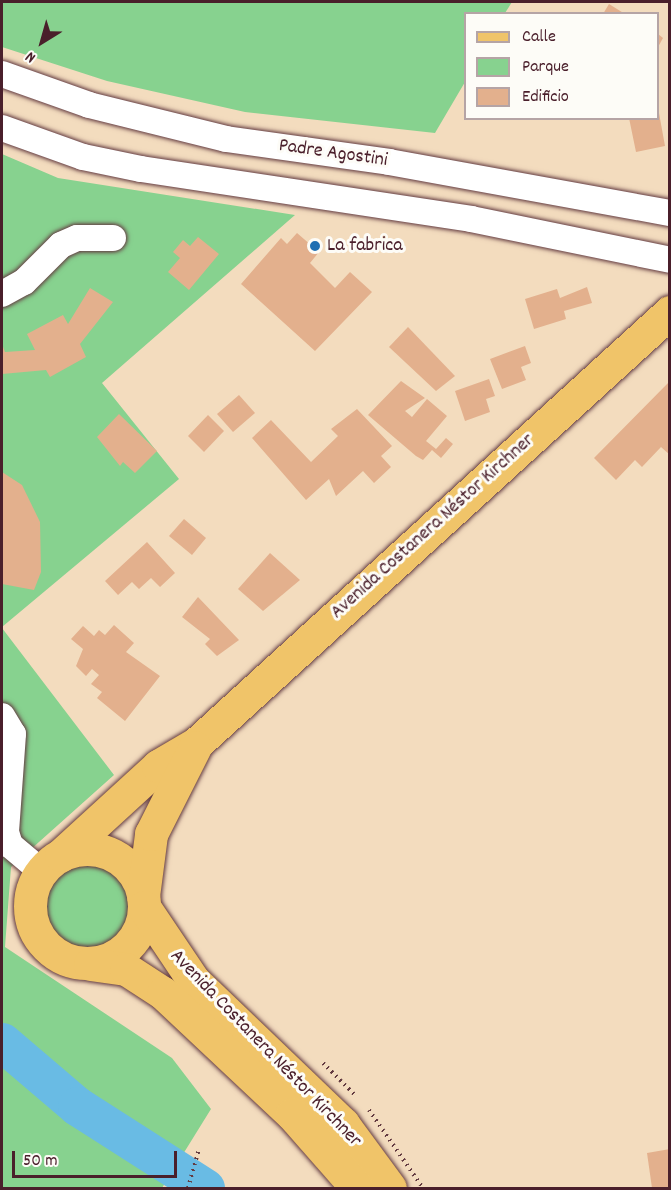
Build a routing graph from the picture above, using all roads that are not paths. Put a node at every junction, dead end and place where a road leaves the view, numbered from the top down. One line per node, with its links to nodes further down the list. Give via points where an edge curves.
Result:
1 (2, 74): 3 (street, Padre Agostini, via 89,105 226,139 389,162)
2 (2, 128): 5 (street, via 83,157 141,169 503,225)
3 (669, 213)
4 (113, 238): 6 (street, via 77,238 61,245 24,282)
5 (669, 260)
6 (2, 294)
7 (669, 312): 9 (main road, Avenida Costanera Néstor Kirchner)
8 (2, 716): 10 (street, via 13,734 6,832 10,845)
9 (197, 743): 10 (main road, Avenida Costanera Néstor Kirchner, via 158,766); 11 (main road, Avenida Costanera Néstor Kirchner, via 151,834)
10 (51, 863): 11 (main road, Avenida Costanera Néstor Kirchner, via 84,849 118,858 135,874); 12 (main road, Avenida Costanera Néstor Kirchner, via 29,908 36,933 53,953)
11 (144, 901): 12 (main road, Avenida Costanera Néstor Kirchner, via 133,942 114,957); 14 (main road, Avenida Costanera Néstor Kirchner, via 193,980 342,1125)
12 (90, 964): 13 (main road, Avenida Costanera Néstor Kirchner, via 126,969 163,993 292,1114)
13 (357, 1188)
14 (390, 1188)

